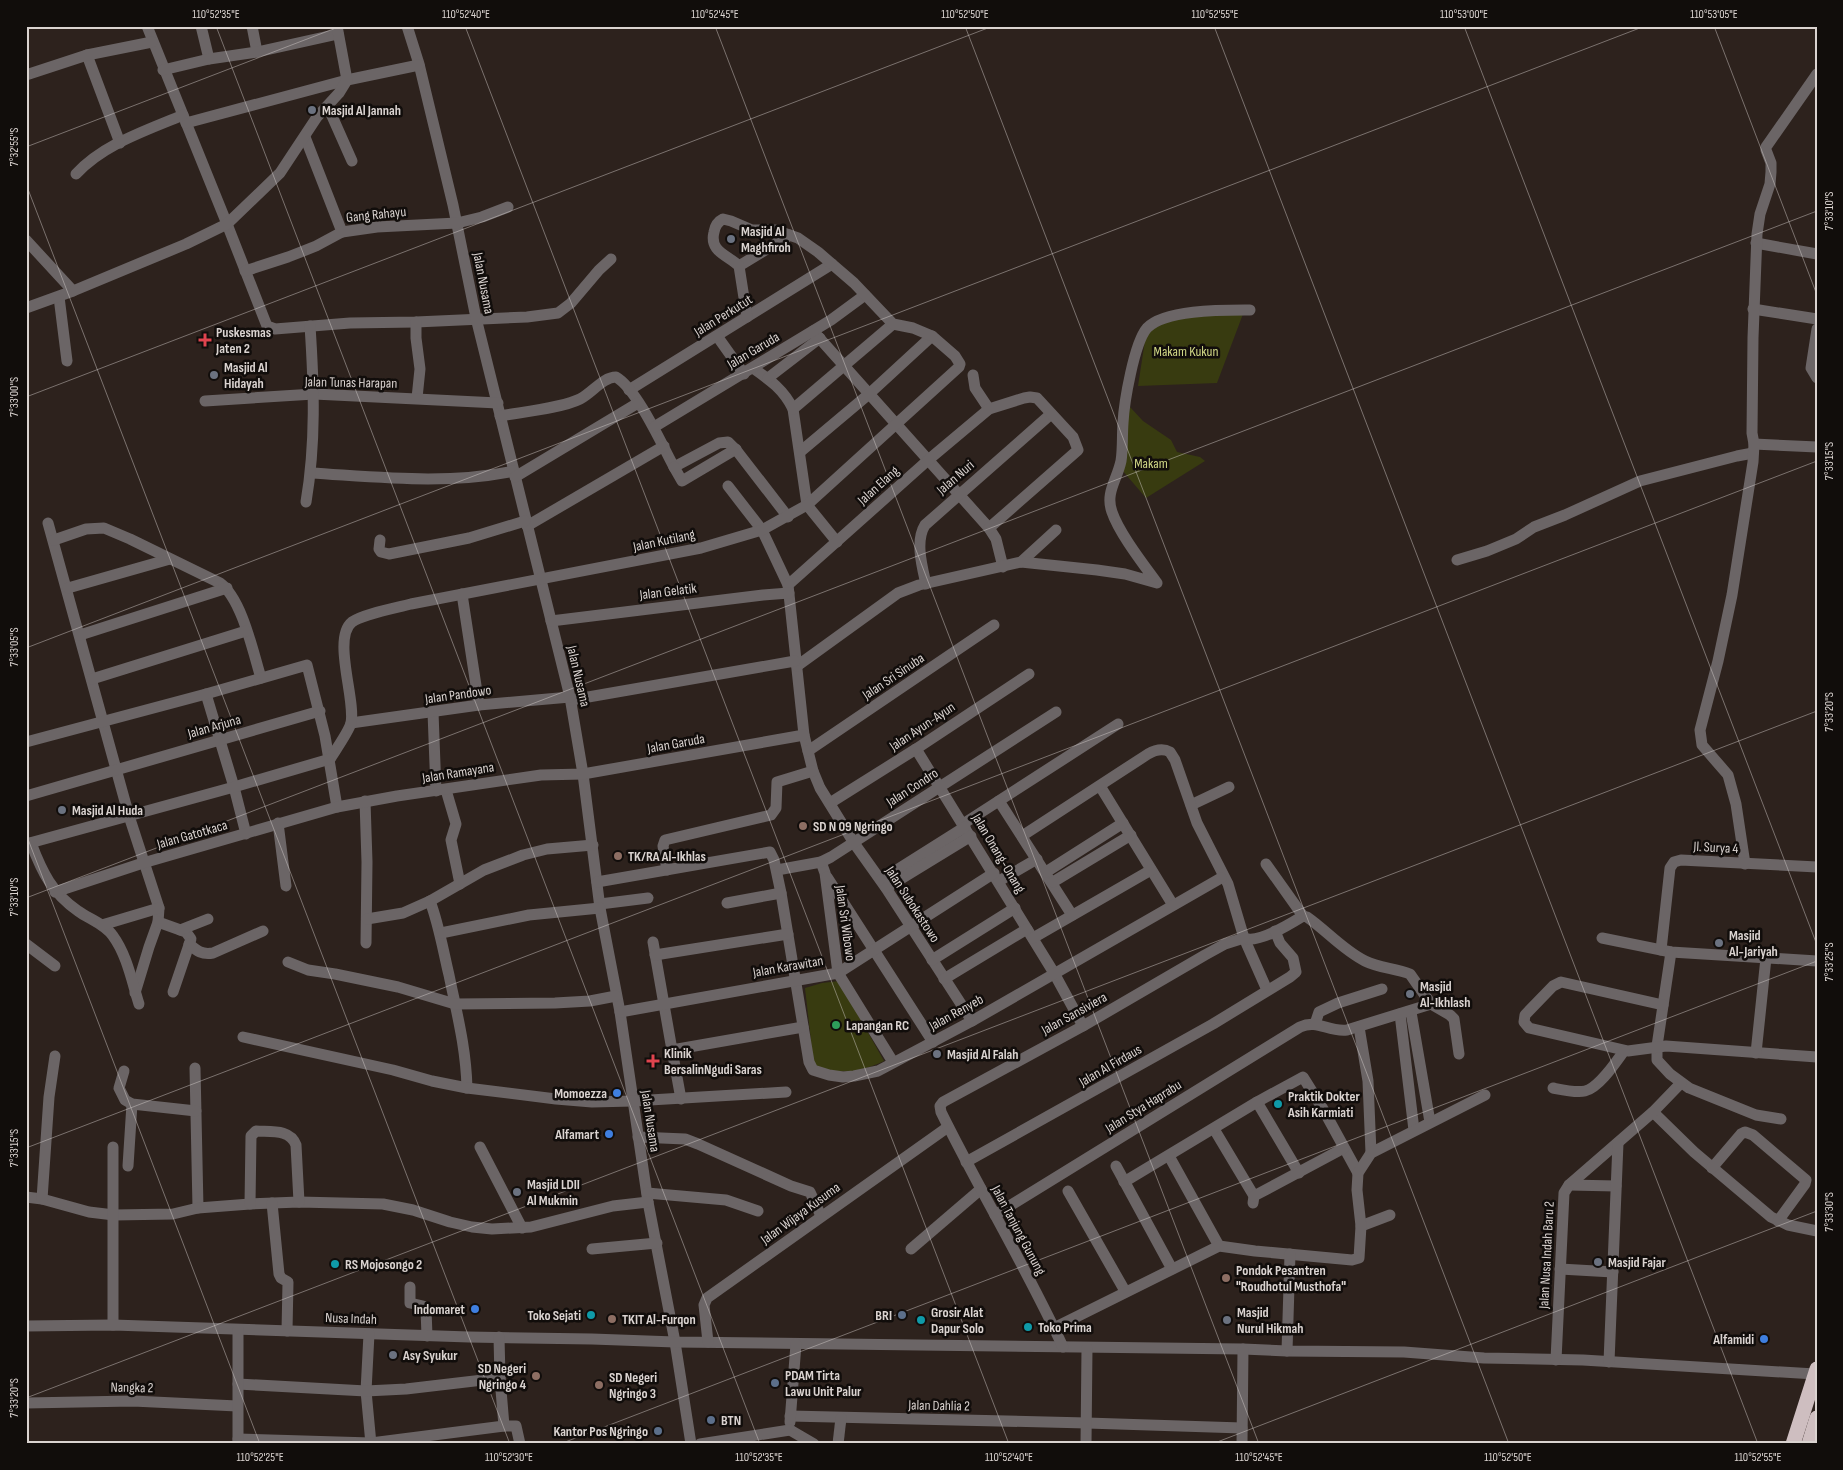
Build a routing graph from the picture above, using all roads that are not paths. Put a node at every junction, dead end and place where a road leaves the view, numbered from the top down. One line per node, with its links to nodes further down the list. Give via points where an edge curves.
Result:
1 (146, 26): 6 (street)
2 (201, 26): 9 (street)
3 (252, 26): 7 (street)
4 (407, 26): 10 (street, Jalan Nusama)
5 (337, 30): 7 (street); 14 (street)
6 (152, 42): 8 (street); 11 (street)
7 (257, 52): 9 (street)
8 (87, 55): 13 (street); 18 (street)
9 (209, 59): 11 (street)
10 (419, 65): 14 (street); 22 (street, Jalan Nusama)
11 (163, 70): 16 (street)
12 (1817, 74): 27 (street, via 1766,147 1771,164 1770,184)
13 (26, 75)
14 (347, 80): 15 (street); 16 (street)
15 (328, 107): 17 (street); 19 (street)
16 (184, 119): 18 (street); 23 (street)
17 (305, 136): 23 (street, via 280,173); 24 (street)
18 (120, 143): 20 (street, via 88,161)
19 (352, 161)
20 (76, 174)
21 (508, 207): 22 (street, Gang Rahayu)
22 (457, 223): 24 (street, Gang Rahayu); 40 (street, Jalan Nusama)
23 (228, 224): 32 (street); 33 (street)
24 (342, 232): 32 (street, Gang Rahayu, via 295,254)
25 (790, 235): 30 (street, via 808,244); 31 (street); 31 (street, via 775,230 752,230 720,220 713,234 715,247)
26 (26, 240): 33 (street)
27 (1756, 243): 28 (street); 37 (street)
28 (1817, 254)
29 (611, 259): 40 (street, via 558,313 527,318)
30 (832, 264): 34 (street); 39 (street, Jalan Perkutut)
31 (739, 266): 39 (street)
32 (245, 271): 44 (street, via 267,326)
33 (73, 291): 35 (street)
34 (865, 295): 43 (street); 46 (street, Jalan Garuda)
35 (59, 297): 36 (street); 49 (street)
36 (26, 308)
37 (1753, 309): 41 (street); 70 (street)
38 (1250, 310): 90 (street, via 1177,314 1148,328 1139,345 1123,422 1121,463 1109,495 1112,513 1120,530 1157,583 1106,571)
39 (747, 316): 47 (street, Jalan Perkutut)
40 (476, 318): 42 (street); 60 (street, Jalan Nusama)
41 (1817, 319)
42 (416, 322): 44 (street); 58 (street, via 420,369)
43 (894, 324): 48 (street); 50 (street)
44 (310, 326): 56 (street)
45 (1817, 329): 54 (street, via 1812,368)
46 (816, 335): 50 (street); 51 (street, Jalan Garuda); 53 (street)
47 (717, 336): 51 (street); 55 (street, Jalan Perkutut)
48 (932, 336): 57 (street); 66 (street, Jalan Kutilang, via 955,356 959,367)
49 (67, 361)
50 (844, 366): 57 (street); 62 (street)
51 (748, 371): 53 (street); 67 (street, Jalan Garuda)
52 (973, 376): 63 (street, via 975,388)
53 (768, 378): 62 (street, via 783,392)
54 (1817, 378)
55 (629, 390): 61 (street); 65 (street, via 620,379 612,377 576,400)
56 (314, 394): 58 (street, Jalan Tunas Harapan); 59 (street, Jalan Tunas Harapan); 73 (street)
57 (868, 394): 66 (street); 71 (street)
58 (417, 398): 60 (street, Jalan Tunas Harapan)
59 (205, 401)
60 (498, 403): 65 (street, Jalan Nusama)
61 (638, 403): 67 (street); 74 (street)
62 (793, 409): 71 (street)
63 (988, 409): 64 (street, via 1033,397); 72 (street, Jalan Elang)
64 (1051, 414): 76 (street, Jalan Nuri); 82 (street, via 1076,443 1078,450)
65 (500, 416): 74 (street, Jalan Nusama)
66 (897, 424): 72 (street); 78 (street, Jalan Kutilang)
67 (654, 427): 68 (street)
68 (664, 446): 79 (street, via 674,467 719,443 728,442); 81 (street)
69 (1817, 447): 70 (street)
70 (1754, 448): 89 (street, via 1640,480 1487,551); 148 (street, via 1735,579 1718,661 1700,725 1702,744 1728,775)
71 (800, 452): 78 (street)
72 (927, 461): 76 (street); 87 (street, Jalan Elang)
73 (311, 472): 74 (street, via 439,480); 77 (street)
74 (514, 474): 81 (street, Jalan Nusama)
75 (728, 486): 83 (street, Jalan Subokastowo)
76 (958, 495): 82 (street); 93 (street, Jalan Nuri, via 921,531 922,569)
77 (306, 502)
78 (807, 505): 79 (street, Jalan Kutilang); 87 (street)
79 (788, 517): 83 (street, Jalan Kutilang)
80 (48, 523): 85 (street)
81 (526, 524): 86 (street, via 389,554 379,549); 92 (street, Jalan Nusama)
82 (988, 528): 91 (street, via 996,540)
83 (762, 530): 92 (street, Jalan Kutilang, via 701,548); 96 (street, Jalan Subokastowo)
84 (1056, 530): 90 (street)
85 (54, 540): 88 (street, via 86,529 104,528); 94 (street)
86 (380, 540)
87 (837, 542): 96 (street, Jalan Elang)
88 (170, 559): 94 (street); 95 (street)
89 (1457, 560)
90 (1022, 562): 91 (street)
91 (1003, 566): 93 (street)
92 (541, 580): 97 (street, Jalan Kutilang); 98 (street, Jalan Nusama)
93 (926, 584): 102 (street, via 898,593)
94 (68, 588): 101 (street)
95 (227, 588): 100 (street, via 238,605); 101 (street)
96 (788, 589): 98 (street, Jalan Gelatik); 102 (street, Jalan Subokastowo)
97 (462, 594): 108 (street); 113 (street, Jalan Kutilang, via 352,622 344,650)
98 (551, 621): 107 (street, Jalan Nusama)
99 (994, 625): 119 (street, Jalan Sri Sinuba)
100 (246, 631): 104 (street); 105 (street)
101 (80, 635): 105 (street)
102 (796, 663): 107 (street); 115 (street, Jalan Subokastowo)
103 (1029, 674): 118 (street, Jalan Ayun-Ayun)
104 (261, 678): 106 (street); 109 (street, via 304,665 309,667)
105 (92, 680): 112 (street)
106 (206, 694): 112 (street); 116 (street)
107 (570, 699): 108 (street, Jalan Pandowo); 123 (street, Jalan Nusama)
108 (478, 705): 110 (street, Jalan Pandowo)
109 (320, 711): 116 (street, Jalan Arjuna); 120 (street)
110 (433, 712): 113 (street, Jalan Pandowo); 128 (street)
111 (1056, 712): 125 (street, Jalan Condro)
112 (104, 722): 117 (street); 121 (street)
113 (351, 723): 120 (street)
114 (1118, 724): 130 (street)
115 (804, 736): 119 (street, Jalan Subokastowo); 123 (street, Jalan Garuda)
116 (220, 740): 121 (street, Jalan Arjuna); 127 (street)
117 (28, 741)
118 (916, 749): 125 (street, Jalan Onang-Onang); 132 (street, Jalan Ayun-Ayun)
119 (808, 751): 122 (street, Jalan Subokastowo)
120 (330, 759): 127 (street); 134 (street)
121 (116, 769): 129 (street, Jalan Arjuna); 135 (street)
122 (813, 771): 132 (street, Jalan Subokastowo); 151 (street, via 777,782 776,808 771,815 665,840 663,846)
123 (583, 774): 128 (street, Jalan Ramayana, via 541,775); 144 (street, Jalan Nusama)
124 (1100, 786): 133 (street, via 1155,750 1166,750 1173,756); 137 (street); 141 (street)
125 (940, 787): 138 (street, Jalan Onang-Onang); 142 (street, Jalan Condro)
126 (1229, 787): 133 (street)
127 (234, 788): 135 (street); 139 (street)
128 (441, 791): 131 (street, Jalan Ramayana); 159 (street, via 456,824 451,840)
129 (26, 796)
130 (999, 800): 138 (street); 141 (street)
131 (365, 801): 134 (street, Jalan Ramayana); 174 (street)
132 (830, 803): 142 (street, Jalan Subokastowo)
133 (1191, 805): 184 (street, via 1228,884)
134 (338, 807): 136 (street, Jalan Gatotkaca)
135 (129, 816): 143 (street); 146 (street)
136 (278, 823): 139 (street, Jalan Gatotkaca); 161 (street)
137 (1123, 823): 140 (street); 154 (street)
138 (966, 829): 155 (street, Jalan Onang-Onang); 160 (street)
139 (246, 834): 146 (street, Jalan Gatotkaca)
140 (1131, 835): 153 (street); 158 (street)
141 (1022, 836): 145 (street)
142 (854, 843): 150 (street, Jalan Condro); 160 (street, Jalan Subokastowo)
143 (28, 844): 162 (street)
144 (593, 845): 157 (street, Jalan Nusama); 159 (street, via 547,849 523,855)
145 (1037, 858): 154 (street); 155 (street, Jalan Karawitan)
146 (143, 863): 162 (street, Jalan Gatotkaca); 169 (street)
147 (1266, 864): 172 (street)
148 (1745, 864): 149 (street, Jl. Surya 4); 191 (street, Jl. Surya 4, via 1674,862 1670,868)
149 (1817, 867)
150 (823, 868): 152 (street, Jalan Condro); 190 (street); 199 (street, Jalan Sri Wibowo)
151 (668, 870): 152 (street, via 770,852); 157 (street)
152 (776, 870): 163 (street, Jalan Renyeb)
153 (1151, 870): 167 (street); 171 (street)
154 (1046, 872): 158 (street)
155 (996, 877): 170 (street, Jalan Onang-Onang); 177 (street, Jalan Karawitan)
156 (1221, 878): 167 (street, Jalan Renyeb)
157 (597, 882): 168 (street, Jalan Nusama)
158 (1053, 882): 171 (street)
159 (460, 884): 165 (street)
160 (883, 884): 177 (street, Jalan Subokastowo)
161 (286, 886)
162 (55, 892): 176 (street)
163 (781, 893): 166 (street); 183 (street, Jalan Renyeb)
164 (648, 898): 168 (street)
165 (430, 901): 174 (street, via 403,913); 181 (street)
166 (727, 903)
167 (1173, 905): 198 (street, Jalan Renyeb)
168 (600, 906): 181 (street, via 529,915); 206 (street, Jalan Nusama)
169 (159, 908): 175 (street); 176 (street)
170 (1015, 908): 182 (street, Jalan Onang-Onang); 194 (street)
171 (1072, 915): 182 (street)
172 (1303, 916): 180 (street, Jalan Sansiviera); 210 (street, via 1360,958 1410,974)
173 (208, 919): 178 (street)
174 (367, 919): 187 (street)
175 (158, 922): 178 (street); 205 (street)
176 (102, 926): 205 (street, via 112,934 121,949)
177 (911, 926): 190 (street, Jalan Karawitan); 194 (street, Jalan Subokastowo)
178 (180, 930): 189 (street, via 189,936)
179 (263, 931): 189 (street, via 213,953 204,954)
180 (1275, 931): 184 (street, Jalan Sansiviera, via 1250,940); 203 (street, Jalan Al Firdaus, via 1293,958 1296,972)
181 (441, 933): 209 (street)
182 (1030, 933): 198 (street, Jalan Onang-Onang); 200 (street)
183 (788, 934): 192 (street); 201 (street, Jalan Renyeb)
184 (1244, 938): 203 (street); 216 (street, Jalan Sansiviera, via 1225,944)
185 (1602, 938): 191 (street)
186 (653, 942): 192 (street)
187 (366, 943)
188 (26, 944): 197 (street)
189 (189, 944): 204 (street)
190 (872, 950): 199 (street, Jalan Karawitan); 220 (street)
191 (1666, 951): 193 (street); 211 (street)
192 (655, 955): 207 (street)
193 (1766, 958): 195 (street); 224 (street)
194 (932, 960): 200 (street, Jalan Subokastowo)
195 (1817, 961)
196 (288, 962): 209 (street, via 308,970 398,987)
197 (56, 966)
198 (1054, 972): 214 (street, Jalan Renyeb); 216 (street, Jalan Onang-Onang)
199 (838, 973): 201 (street, Jalan Karawitan); 228 (street, Jalan Sri Wibowo)
200 (944, 979): 214 (street, Jalan Subokastowo)
201 (796, 980): 207 (street, Jalan Karawitan); 217 (street, Jalan Renyeb)
202 (1382, 989): 215 (street, Jalan Stya Haprabu, via 1319,1012)
203 (1267, 990): 254 (street, Jalan Al Firdaus, via 1213,1024)
204 (173, 992)
205 (135, 993): 208 (street)
206 (616, 996): 209 (street, via 555,1003); 212 (street, Jalan Nusama)
207 (664, 1003): 212 (street, Jalan Karawitan); 222 (street)
208 (139, 1004)
209 (455, 1004): 232 (street, via 466,1059)
210 (1431, 1004): 213 (street); 225 (street, via 1454,1019)
211 (1663, 1004): 221 (street); 223 (street, via 1561,982 1553,986 1525,1016 1526,1027)
212 (620, 1012): 237 (street, Jalan Nusama)
213 (1405, 1013): 218 (street); 243 (street); 246 (street)
214 (972, 1021): 220 (street, Jalan Renyeb)
215 (1311, 1024): 218 (street, via 1336,1031); 275 (street, Jalan Stya Haprabu)
216 (1083, 1026): 244 (street, Jalan Sansiviera, via 944,1102 940,1112)
217 (804, 1027): 222 (street); 228 (street, Jalan Renyeb, via 809,1062 819,1073 854,1076 878,1071)
218 (1359, 1027): 252 (street, via 1368,1081)
219 (243, 1037): 232 (street)
220 (933, 1042): 228 (street, Jalan Renyeb)
221 (1657, 1046): 223 (street); 224 (street); 231 (street, via 1657,1060)
222 (672, 1050): 236 (street)
223 (1624, 1050): 233 (street, via 1589,1090)
224 (1756, 1053): 227 (street)
225 (1459, 1054)
226 (55, 1056): 267 (street)
227 (1817, 1057)
228 (893, 1062)
229 (195, 1068): 240 (street)
230 (124, 1071): 239 (street, via 119,1088 125,1100)
231 (1678, 1086): 241 (street, Jalan Nusa Indah Baru 2); 242 (street, via 1756,1115)
232 (467, 1088): 237 (street, via 556,1099)
233 (1553, 1088)
234 (786, 1092): 236 (street)
235 (1485, 1095): 243 (street)
236 (681, 1099): 237 (street)
237 (633, 1102): 247 (street, Jalan Nusama)
238 (1258, 1102): 245 (street); 251 (street, via 1303,1077); 258 (street)
239 (132, 1104): 240 (street); 255 (street)
240 (196, 1111): 271 (street)
241 (1653, 1112): 248 (street, Jalan Nusa Indah Baru 2); 257 (street)
242 (1781, 1119)
243 (1430, 1122): 246 (street)
244 (948, 1126): 254 (street, Jalan Tanjung Gunung); 276 (street, Jalan Wijaya Kusuma)
245 (1214, 1129): 253 (street); 258 (street, via 1253,1200)
246 (1414, 1130): 252 (street)
247 (638, 1137): 266 (street, Jalan Nusama); 276 (street, via 685,1139 810,1192)
248 (1618, 1144): 261 (street, Jalan Nusa Indah Baru 2); 262 (street)
249 (113, 1147): 274 (street)
250 (480, 1147): 279 (street)
251 (1344, 1148): 258 (street); 259 (street)
252 (1371, 1153): 259 (street)
253 (1169, 1156): 260 (street); 282 (street)
254 (966, 1162): 263 (street, Jalan Tanjung Gunung)
255 (128, 1166)
256 (1116, 1166): 260 (street)
257 (1712, 1168): 277 (street); 277 (street, via 1741,1134 1753,1135 1806,1180)
258 (1299, 1173)
259 (1358, 1173): 278 (street)
260 (1124, 1182): 286 (street)
261 (1569, 1185): 262 (street); 287 (street, Jalan Nusa Indah Baru 2, via 1563,1200)
262 (1616, 1186): 288 (street)
263 (981, 1189): 275 (street, Jalan Tanjung Gunung); 284 (street)
264 (1068, 1191): 290 (street)
265 (26, 1197): 267 (street)
266 (647, 1198): 272 (street, via 726,1200); 279 (street); 281 (street, Jalan Nusama)
267 (42, 1199): 274 (street)
268 (299, 1202): 269 (street); 270 (street, via 294,1139 287,1134 256,1131 251,1136); 279 (street, via 383,1204 472,1227)
269 (272, 1203): 270 (street); 295 (street, via 280,1274 288,1282)
270 (250, 1204): 271 (street)
271 (198, 1208): 274 (street, via 173,1214)
272 (758, 1211)
273 (1390, 1214): 278 (street)
274 (114, 1215): 291 (street)
275 (995, 1215): 293 (street, Jalan Tanjung Gunung)
276 (821, 1216): 300 (street, Jalan Wijaya Kusuma, via 704,1301)
277 (1778, 1222): 280 (street)
278 (1361, 1226): 285 (street, via 1360,1255 1356,1260)
279 (522, 1228)
280 (1817, 1231)
281 (656, 1243): 283 (street); 299 (street, Jalan Nusama)
282 (1219, 1246): 285 (street); 286 (street)
283 (592, 1249)
284 (911, 1249)
285 (1290, 1254): 305 (street)
286 (1172, 1269): 290 (street)
287 (1560, 1269): 288 (street); 306 (street, Jalan Nusa Indah Baru 2)
288 (1613, 1272): 307 (street)
289 (410, 1287): 297 (street, via 410,1303 426,1309)
290 (1125, 1292): 293 (street)
291 (113, 1325): 292 (street, Nusa Indah); 294 (street, Nusa Indah)
292 (26, 1326)
293 (1054, 1328): 302 (street, Jalan Tanjung Gunung)
294 (238, 1330): 295 (street, Nusa Indah); 310 (street)
295 (287, 1331): 296 (street, Nusa Indah)
296 (369, 1334): 297 (street, Nusa Indah); 311 (street)
297 (427, 1336): 298 (street, Nusa Indah)
298 (498, 1337): 299 (street, Nusa Indah); 309 (street)
299 (675, 1342): 300 (street, Nusa Indah); 324 (street, Jalan Nusama)
300 (708, 1342): 301 (street, Nusa Indah)
301 (796, 1344): 302 (street, Nusa Indah); 314 (street)
302 (1063, 1347): 303 (street, Nusa Indah)
303 (1087, 1348): 304 (street, Nusa Indah); 317 (street)
304 (1243, 1349): 305 (street, Nusa Indah); 319 (street)
305 (1287, 1352): 306 (street, Nusa Indah, via 1370,1351)
306 (1556, 1360): 307 (street, Nusa Indah)
307 (1609, 1362): 308 (street, Nusa Indah)
308 (1816, 1372): 330 (highway)
309 (500, 1378): 311 (street); 318 (street)
310 (238, 1384): 311 (street); 313 (street)
311 (366, 1391): 322 (street)
312 (26, 1403): 313 (street, Nangka 2, via 133,1401)
313 (237, 1406): 321 (street)
314 (790, 1416): 315 (street, Jalan Dahlia 2); 320 (street)
315 (842, 1418): 317 (street, Jalan Dahlia 2); 327 (street)
316 (1817, 1418): 331 (highway)
317 (1087, 1423): 319 (street, Jalan Dahlia 2); 328 (street)
318 (504, 1426): 322 (street); 323 (street, via 516,1426)
319 (1242, 1428): 329 (street)
320 (790, 1430): 325 (street); 326 (street)
321 (238, 1441): 322 (street)
322 (371, 1443)
323 (520, 1444)
324 (691, 1444)
325 (700, 1444)
326 (814, 1444)
327 (838, 1444)
328 (1086, 1444)
329 (1242, 1444)
330 (1793, 1444)
331 (1809, 1444)

